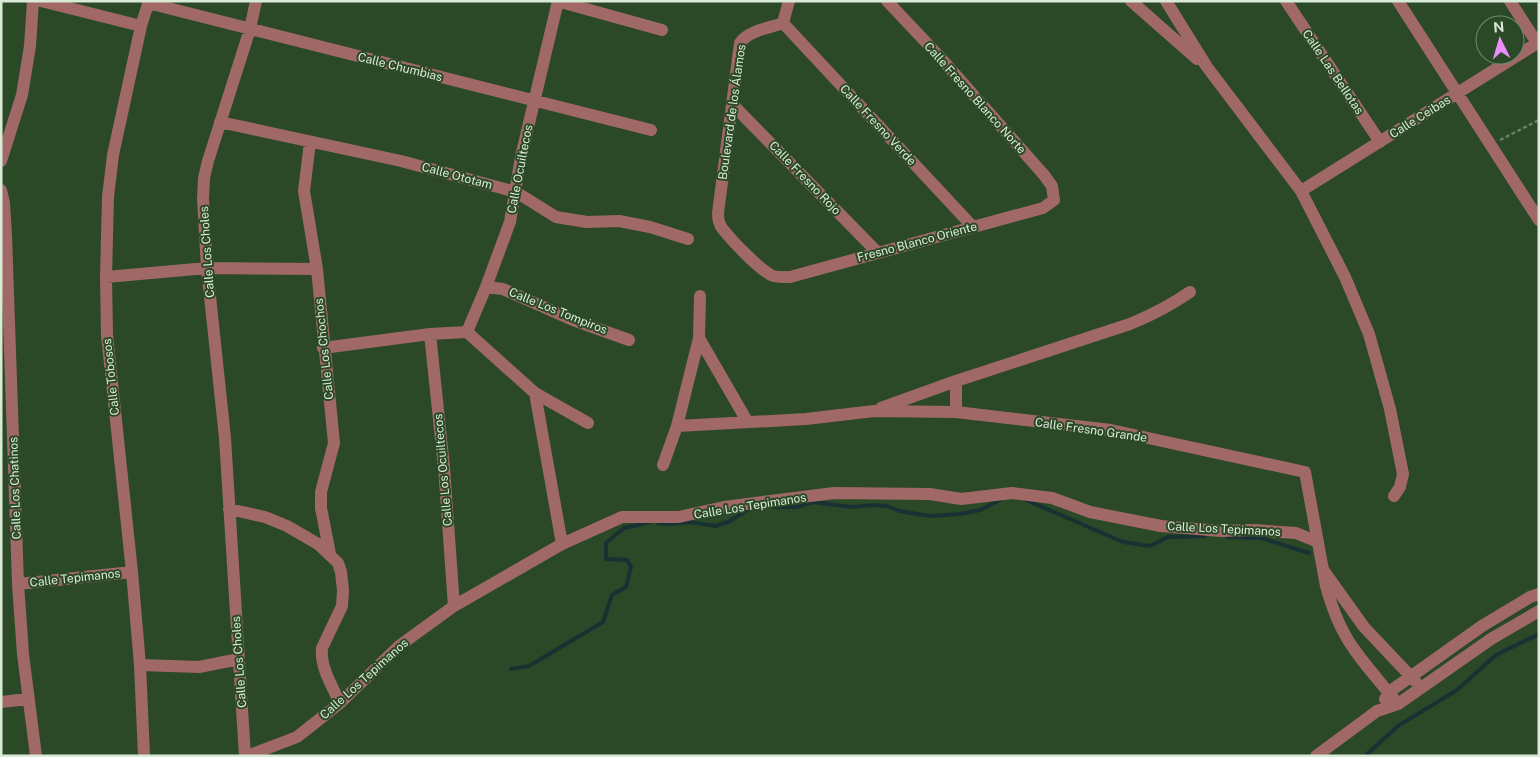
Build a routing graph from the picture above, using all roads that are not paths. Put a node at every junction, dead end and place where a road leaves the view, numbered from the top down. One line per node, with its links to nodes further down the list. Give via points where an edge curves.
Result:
1 (33, 1): 26 (street, via 22,95)
2 (41, 1): 14 (street)
3 (256, 1): 15 (street, Calle Los Choles)
4 (558, 1): 16 (street); 20 (street, Calle Ocuiltecos)
5 (789, 1): 13 (street)
6 (887, 1): 30 (street, Calle Fresno Blanco Norte, via 1044,175 1052,186)
7 (1131, 1): 18 (street)
8 (1166, 1): 18 (street)
9 (1286, 1): 25 (street, Calle Las Bellotas)
10 (1398, 1): 19 (street)
11 (1510, 1): 17 (street)
12 (148, 2): 14 (street, Calle Tobosos); 15 (street, Calle Chumbias)
13 (784, 23): 21 (street, Boulevard de los Álamos, via 751,33 740,43); 32 (street, Calle Fresno Verde)
14 (141, 26): 37 (street, Calle Tobosos, via 111,172)
15 (250, 29): 20 (street, Calle Chumbias); 22 (street, Calle Los Choles)
16 (662, 30)
17 (1538, 43): 19 (street, Calle Ceibas)
18 (1207, 67): 28 (street)
19 (1457, 93): 25 (street, Calle Ceibas); 31 (street)
20 (534, 102): 23 (street, Calle Chumbias); 29 (street, Calle Ocuiltecos)
21 (732, 104): 34 (street, Calle Fresno Rojo); 38 (street, Boulevard de los Álamos, via 719,222 748,256)
22 (220, 122): 24 (street, Calle Ototam); 35 (street, Calle Los Choles, via 204,178)
23 (651, 130)
24 (310, 142): 29 (street, Calle Ototam, via 401,161); 36 (street, Calle Los Chochos, via 304,190)
25 (1380, 142): 28 (street, Calle Ceibas)
26 (1, 161)
27 (1, 190): 62 (street, Calle Los Chatinos, via 6,235)
28 (1301, 191): 55 (street, via 1345,277 1380,369 1403,474)
29 (516, 192): 33 (street, Calle Ototam, via 556,216 587,222 619,221); 39 (street, Calle Ocuiltecos, via 510,222)
30 (1054, 200): 32 (street, Fresno Blanco Oriente, via 1043,208)
31 (1539, 220)
32 (973, 228): 34 (street, Fresno Blanco Oriente)
33 (688, 239)
34 (878, 252): 38 (street, Fresno Blanco Oriente, via 790,277)
35 (207, 268): 36 (street); 37 (street); 56 (street, Calle Los Choles)
36 (316, 269): 46 (street, Calle Los Chochos)
37 (106, 277): 61 (street, Calle Tobosos, via 107,335)
38 (778, 277)
39 (486, 287): 42 (street, Calle Ocuiltecos); 45 (street, Calle Los Tompiros, via 503,289)
40 (1190, 292): 47 (street, Calle Fresno Grande, via 1173,304 1130,324)
41 (700, 296): 44 (street)
42 (467, 332): 43 (street); 48 (street)
43 (430, 334): 46 (street); 64 (street, Calle Los Ocuiltecos)
44 (699, 338): 51 (street); 53 (street)
45 (629, 340)
46 (323, 348): 59 (street, Calle Los Chochos, via 334,444 321,500)
47 (956, 381): 49 (street, Calle Fresno Grande); 50 (street)
48 (535, 393): 52 (street); 58 (street)
49 (874, 411): 50 (street, Calle Fresno Grande); 51 (street, Calle Fresno Grande, via 806,419)
50 (956, 412): 57 (street, Calle Fresno Grande, via 1111,430 1305,472)
51 (747, 421): 53 (street, Calle Fresno Grande)
52 (588, 423)
53 (677, 426): 54 (street)
54 (663, 465)
55 (1394, 496)
56 (229, 509): 59 (street, via 287,526); 66 (street, Calle Los Choles)
57 (1318, 542): 58 (street, Calle Los Tepimanos, via 1296,533 1161,526 1090,512 1052,498 1012,493 962,499 930,494 834,494 724,507 679,517 622,518); 60 (street)
58 (562, 544): 64 (street, Calle Los Tepimanos)
59 (330, 554): 73 (street, via 338,563 344,590 342,606 321,655)
60 (1323, 569): 68 (street, via 1364,627); 70 (street, via 1339,624 1354,649)
61 (132, 572): 62 (street, Calle Tepimanos); 67 (street, Calle Tobosos)
62 (18, 584): 71 (street, Calle Los Chatinos)
63 (1539, 594): 68 (street, via 1482,626)
64 (454, 606): 73 (street, Calle Los Tepimanos, via 399,646)
65 (1539, 611): 69 (street, via 1491,639)
66 (239, 660): 67 (street, via 199,667); 78 (street, Calle Los Choles)
67 (140, 665): 77 (street, Calle Tobosos)
68 (1411, 677): 69 (street); 70 (street)
69 (1421, 688): 74 (street)
70 (1389, 692): 74 (street); 75 (street)
71 (28, 700): 72 (street); 76 (street, Calle Los Chatinos)
72 (1, 702)
73 (340, 703): 78 (street, Calle Los Tepimanos, via 297,737)
74 (1398, 704): 75 (street)
75 (1377, 711): 79 (street)
76 (36, 756)
77 (144, 756)
78 (246, 756)
79 (1316, 756)

